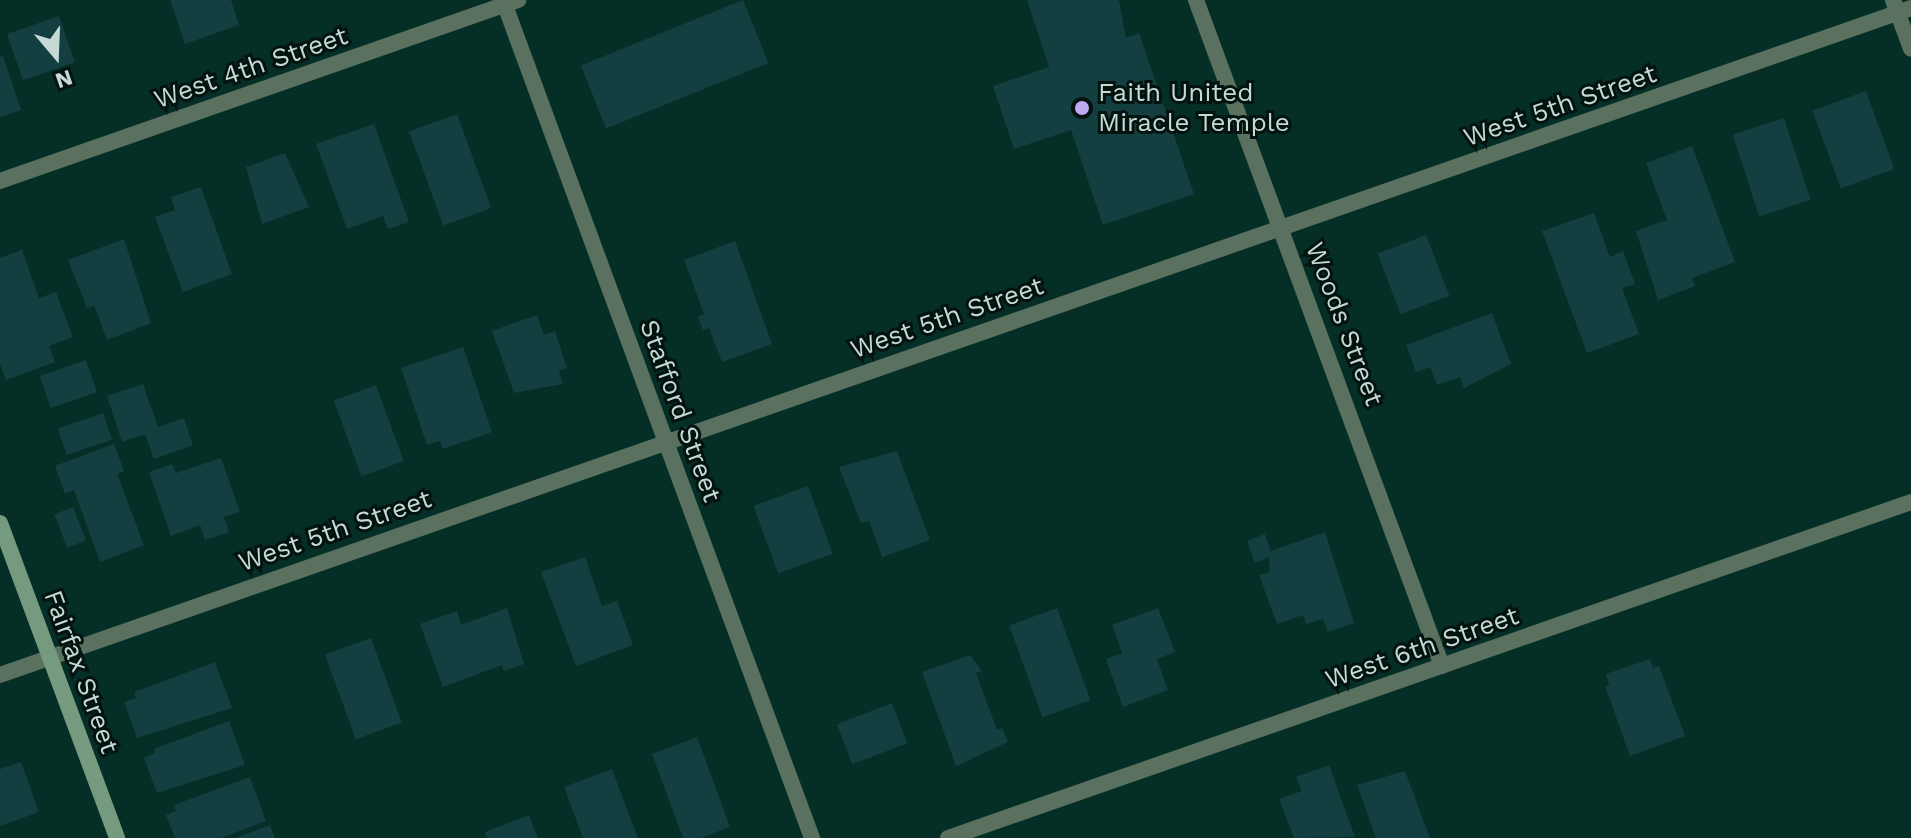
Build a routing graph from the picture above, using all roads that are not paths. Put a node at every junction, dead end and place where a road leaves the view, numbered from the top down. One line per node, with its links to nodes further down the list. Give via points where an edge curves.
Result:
1 (1196, 0): 6 (street, Woods Street)
2 (509, 2): 5 (street, West 4th Street); 7 (street, Stafford Street)
3 (1901, 7): 4 (street); 6 (street, West 5th Street)
4 (1911, 49)
5 (0, 181)
6 (1282, 229): 7 (street, West 5th Street); 11 (street, Woods Street)
7 (666, 441): 10 (street, West 5th Street); 14 (street, Stafford Street)
8 (1911, 502): 11 (street, West 6th Street)
9 (0, 523): 10 (street, Fairfax Street)
10 (50, 658): 12 (street, West 5th Street); 13 (street, Fairfax Street)
11 (1442, 666): 15 (street, West 6th Street)
12 (0, 675)
13 (117, 838)
14 (812, 838)
15 (948, 838)

